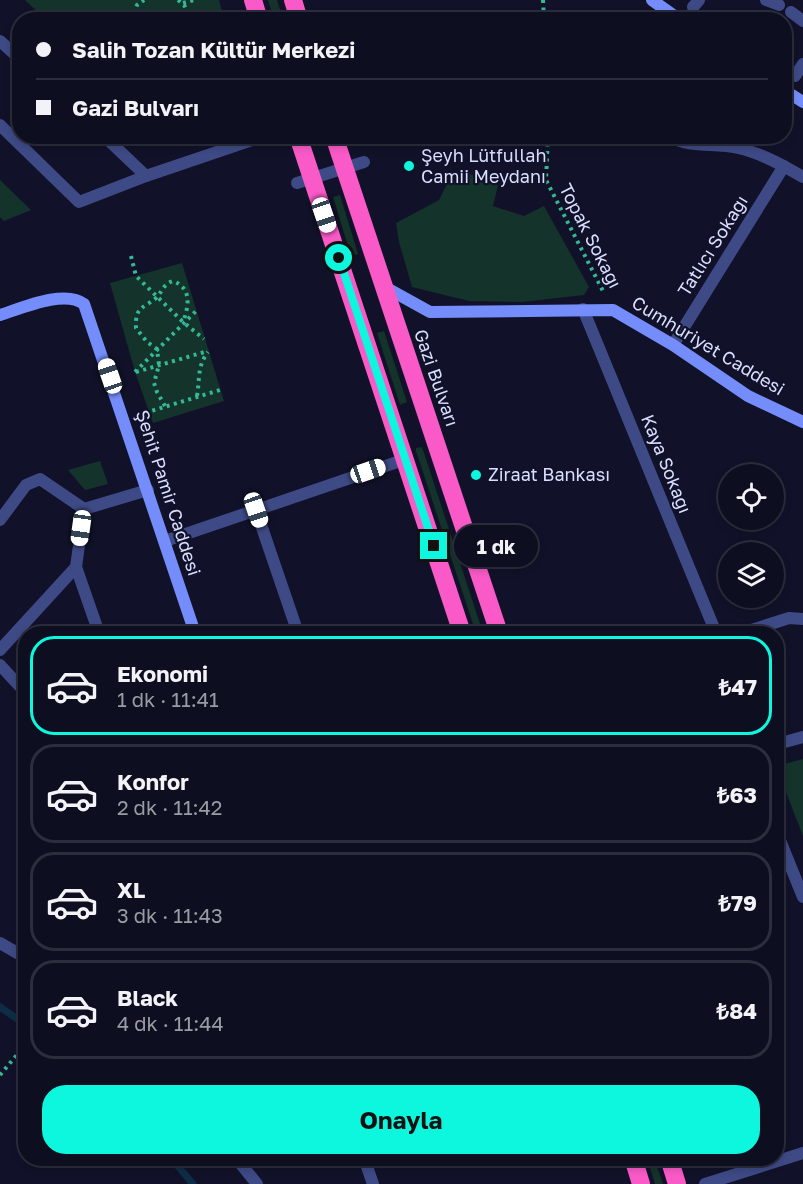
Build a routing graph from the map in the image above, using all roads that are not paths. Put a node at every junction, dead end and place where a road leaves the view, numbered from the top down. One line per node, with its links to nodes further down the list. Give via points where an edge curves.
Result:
1 (652, 0): 4 (street)
2 (766, 0): 3 (street)
3 (779, 5)
4 (669, 12)
5 (0, 40): 6 (street)
6 (12, 51)
7 (803, 64): 8 (street)
8 (795, 76)
9 (0, 125): 10 (street)
10 (12, 136)
11 (20, 144): 20 (street, via 80,201)
12 (112, 144): 20 (street)
13 (240, 144): 20 (street)
14 (299, 144): 22 (highway)
15 (336, 144): 19 (highway, Gazi Bulvarı)
16 (694, 144): 18 (street, via 738,148)
17 (364, 162): 19 (street)
18 (784, 166): 21 (street); 26 (street, Tatlıcı Sokağı)
19 (344, 168): 22 (street); 23 (highway, Gazi Bulvarı)
20 (146, 176)
21 (803, 177)
22 (305, 180): 28 (highway)
23 (383, 286): 24 (street, Cumhuriyet Caddesi, via 430,312); 41 (highway, Gazi Bulvarı)
24 (583, 309): 26 (street, Cumhuriyet Caddesi, via 613,310); 42 (street, Kaya Sokağı)
25 (0, 315): 29 (street, Şehit Pamir Caddesi, via 65,297 84,304)
26 (673, 345): 27 (street, Cumhuriyet Caddesi, via 748,396)
27 (803, 422)
28 (406, 459): 31 (street); 40 (highway)
29 (148, 490): 30 (street); 33 (street, Şehit Pamir Caddesi)
30 (84, 509): 32 (street, via 40,479 26,485); 34 (street)
31 (256, 510): 33 (street); 39 (street)
32 (0, 520)
33 (165, 541): 38 (street, Şehit Pamir Caddesi)
34 (76, 567): 36 (street); 37 (street)
35 (803, 619): 43 (street, via 789,618)
36 (22, 626)
37 (97, 626)
38 (193, 626)
39 (296, 626)
40 (460, 626)
41 (497, 626)
42 (713, 626)
43 (764, 626)
44 (18, 630): 45 (street)
45 (0, 650)
46 (0, 665): 47 (street)
47 (18, 684)
48 (803, 737): 49 (street)
49 (784, 742)
50 (784, 850): 51 (street)
51 (803, 897)
52 (0, 943): 53 (street)
53 (18, 953)
54 (803, 1153): 55 (street)
55 (784, 1159)
56 (242, 1166): 61 (street)
57 (367, 1166): 62 (street)
58 (635, 1166): 63 (highway)
59 (671, 1166): 64 (highway)
60 (762, 1166): 65 (street)
61 (257, 1184)
62 (373, 1184)
63 (641, 1184)
64 (677, 1184)
65 (705, 1184)

